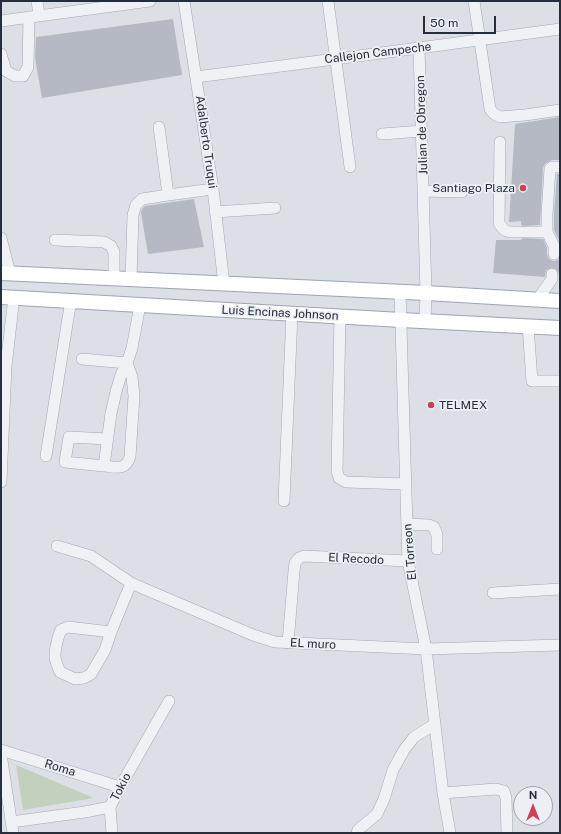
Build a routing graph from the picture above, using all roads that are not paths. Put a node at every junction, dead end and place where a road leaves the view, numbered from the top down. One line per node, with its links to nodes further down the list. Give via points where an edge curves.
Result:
1 (37, 1): 6 (street)
2 (150, 1): 6 (street)
3 (184, 1): 13 (street, Adalberto Truqui)
4 (328, 1): 12 (street)
5 (474, 1): 9 (street)
6 (34, 16): 7 (street); 11 (street, via 28,67 23,76 15,76 6,71)
7 (1, 21)
8 (560, 29): 9 (street, Callejon Campeche)
9 (479, 40): 10 (street, Callejon Campeche); 14 (street, via 490,109 494,114 500,117)
10 (419, 48): 12 (street, Callejon Campeche); 16 (street, Julian de Obregon)
11 (1, 54)
12 (335, 59): 13 (street, Callejon Campeche); 19 (street)
13 (196, 77): 21 (street, Adalberto Truqui)
14 (560, 110)
15 (159, 127): 24 (street)
16 (422, 131): 17 (street); 22 (street, Julian de Obregon)
17 (382, 134)
18 (500, 142): 27 (street, via 499,223 502,229 508,232)
19 (350, 167)
20 (560, 167): 27 (street, via 552,167 550,170)
21 (213, 189): 24 (street); 26 (street, Adalberto Truqui)
22 (424, 191): 23 (street); 37 (street, Julian de Obregon)
23 (462, 192)
24 (168, 194): 34 (street, via 142,199 136,205 133,215)
25 (275, 208): 26 (street)
26 (216, 212): 35 (street, Adalberto Truqui)
27 (547, 232): 30 (street)
28 (1, 238): 31 (street)
29 (55, 240): 33 (street, via 104,242 111,246 114,252)
30 (556, 249)
31 (5, 273): 33 (main road)
32 (552, 274): 39 (street)
33 (114, 278): 34 (main road)
34 (131, 279): 35 (main road)
35 (224, 284): 36 (main road)
36 (400, 292): 37 (main road); 45 (street, El Torreon)
37 (426, 293): 39 (main road); 46 (street, Julian de Obregon)
38 (8, 297): 40 (main road, Luis Encinas Johnson); 55 (street)
39 (537, 300): 41 (main road)
40 (72, 301): 42 (main road, Luis Encinas Johnson); 53 (street)
41 (560, 301)
42 (140, 305): 43 (main road, Luis Encinas Johnson); 50 (street)
43 (292, 314): 44 (main road, Luis Encinas Johnson); 57 (street)
44 (340, 316): 45 (main road, Luis Encinas Johnson); 56 (street, via 337,471 340,478 346,482)
45 (401, 320): 46 (main road, Luis Encinas Johnson); 56 (street, El Torreon)
46 (425, 321): 47 (main road, Luis Encinas Johnson)
47 (528, 326): 48 (main road, Luis Encinas Johnson); 51 (street, via 532,381)
48 (560, 328)
49 (82, 359): 50 (street)
50 (127, 362): 52 (street, via 120,375); 54 (street, via 134,396 130,457 128,463 120,467)
51 (560, 381)
52 (108, 439): 54 (street); 54 (street, via 69,437 68,443 66,462)
53 (46, 456)
54 (104, 466)
55 (1, 482)
56 (406, 484): 58 (street, El Torreon)
57 (284, 501)
58 (407, 524): 60 (street, via 434,526 437,535); 61 (street, El Torreon)
59 (57, 546): 62 (street, EL muro, via 91,556)
60 (436, 549)
61 (408, 561): 66 (street, El Recodo, via 304,556 299,558 295,563); 68 (street, El Torreon)
62 (131, 583): 65 (street); 66 (street, EL muro, via 253,635)
63 (560, 589): 64 (street)
64 (493, 593)
65 (111, 632): 65 (street, via 105,650 91,674 84,678 75,678 60,672 55,656 61,630 68,627)
66 (288, 643): 68 (street, EL muro)
67 (560, 645): 68 (street, EL muro)
68 (426, 649): 70 (street, El Torreon)
69 (169, 701): 73 (street, Tokio)
70 (435, 724): 74 (street, El Torreon); 79 (street, via 414,737 404,750 393,770 377,814)
71 (1, 750): 73 (street, Roma)
72 (1, 754): 76 (street)
73 (120, 787): 75 (street, Tokio)
74 (443, 793): 80 (street, El Torreon); 81 (street, via 496,789 504,791)
75 (110, 807): 76 (street, Tokio); 78 (street)
76 (11, 822): 77 (street)
77 (14, 833)
78 (112, 833)
79 (357, 833)
80 (450, 833)
81 (507, 833)

